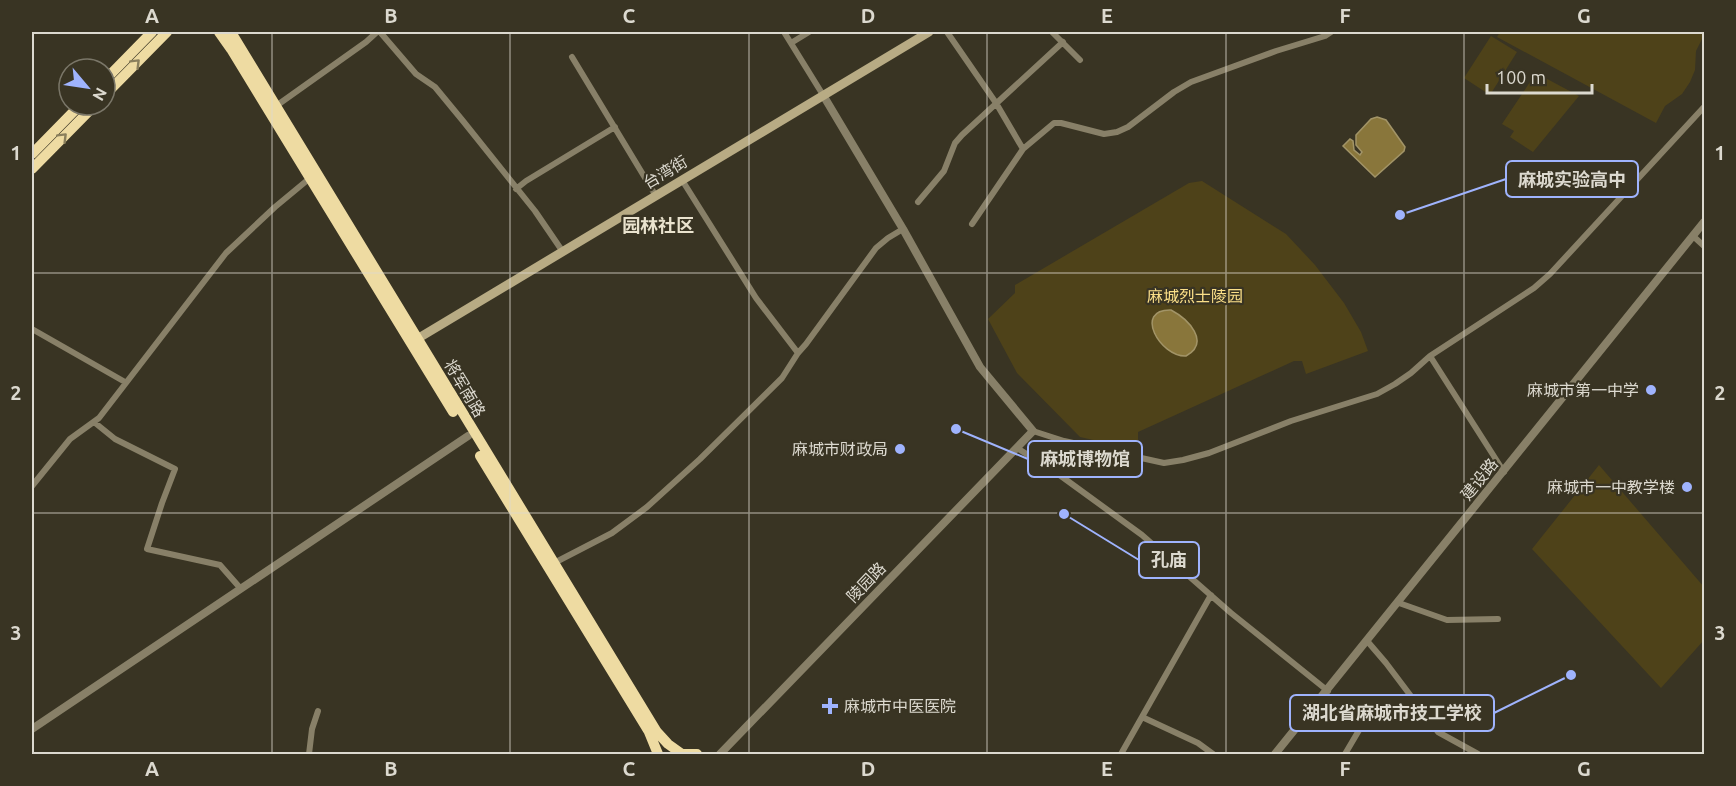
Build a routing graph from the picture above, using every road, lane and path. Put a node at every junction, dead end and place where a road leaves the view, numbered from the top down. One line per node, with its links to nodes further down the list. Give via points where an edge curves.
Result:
1 (152, 32): 16 (highway)
2 (167, 32): 17 (highway, one-way to 2)
3 (219, 32): 28 (highway, 将军南路)
4 (231, 32): 20 (highway, 将军南路)
5 (379, 32): 20 (street); 30 (street, via 416,74 435,87)
6 (784, 32): 13 (street)
7 (809, 32): 13 (street)
8 (929, 32): 18 (main road, 台湾街)
9 (947, 32): 19 (street)
10 (1052, 32): 12 (street)
11 (1331, 32): 25 (street, via 1191,82 1117,132 1104,134 1054,123)
12 (1063, 42): 15 (street); 19 (street)
13 (791, 43): 18 (street)
14 (572, 57): 24 (street)
15 (1080, 60)
16 (117, 68)
17 (117, 83)
18 (823, 95): 29 (main road, 台湾街); 35 (street)
19 (996, 104): 25 (street); 32 (street, via 955,143 944,171)
20 (276, 106): 40 (highway, 将军南路)
21 (1704, 107): 42 (street, via 1550,274)
22 (68, 117): 26 (highway)
23 (83, 117): 27 (highway, one-way to 23)
24 (615, 127): 30 (street); 31 (street)
25 (1023, 149): 34 (street)
26 (32, 154)
27 (32, 169)
28 (310, 178): 43 (street, via 226,253); 46 (highway, 将军南路)
29 (682, 180): 31 (main road, 台湾街); 41 (street, via 756,298)
30 (516, 189): 38 (street)
31 (656, 196): 38 (main road, 台湾街)
32 (918, 202)
33 (1704, 222): 36 (street, 建设路)
34 (972, 224)
35 (903, 229): 41 (street, via 876,248); 45 (street, via 980,367)
36 (1692, 237): 37 (street); 48 (street, 建设路)
37 (1704, 246)
38 (563, 252): 40 (main road, 台湾街)
39 (32, 329): 43 (street)
40 (417, 339): 50 (highway, 将军南路)
41 (798, 353): 50 (street, via 782,378 647,507 612,533)
42 (1430, 356): 45 (street, via 1377,394 1178,461 1164,463); 48 (street)
43 (125, 382): 44 (street)
44 (94, 422): 49 (street, via 70,439); 51 (street, via 115,439 175,469 147,549 220,565)
45 (1033, 431): 47 (street, 陵园路)
46 (468, 436): 51 (street); 62 (highway, 将军南路, via 649,732)
47 (1017, 448): 52 (street, via 1142,536); 65 (street, 陵园路)
48 (1504, 472): 53 (street, 建设路)
49 (32, 486)
50 (555, 563): 63 (highway, 将军南路, via 657,732)
51 (241, 589): 60 (street)
52 (1211, 595): 56 (street); 59 (street)
53 (1399, 603): 54 (street, via 1447,620); 55 (street, 建设路)
54 (1498, 619)
55 (1368, 642): 56 (street, 建设路); 70 (street, via 1438,732)
56 (1328, 691): 68 (street, 建设路)
57 (318, 711): 61 (street)
58 (1368, 715): 69 (street)
59 (1142, 717): 66 (street); 67 (street)
60 (32, 729)
61 (309, 754)
62 (658, 754)
63 (681, 754): 64 (highway)
64 (697, 754)
65 (720, 754)
66 (1121, 754)
67 (1213, 754)
68 (1275, 754)
69 (1346, 754)
70 (1478, 754)

